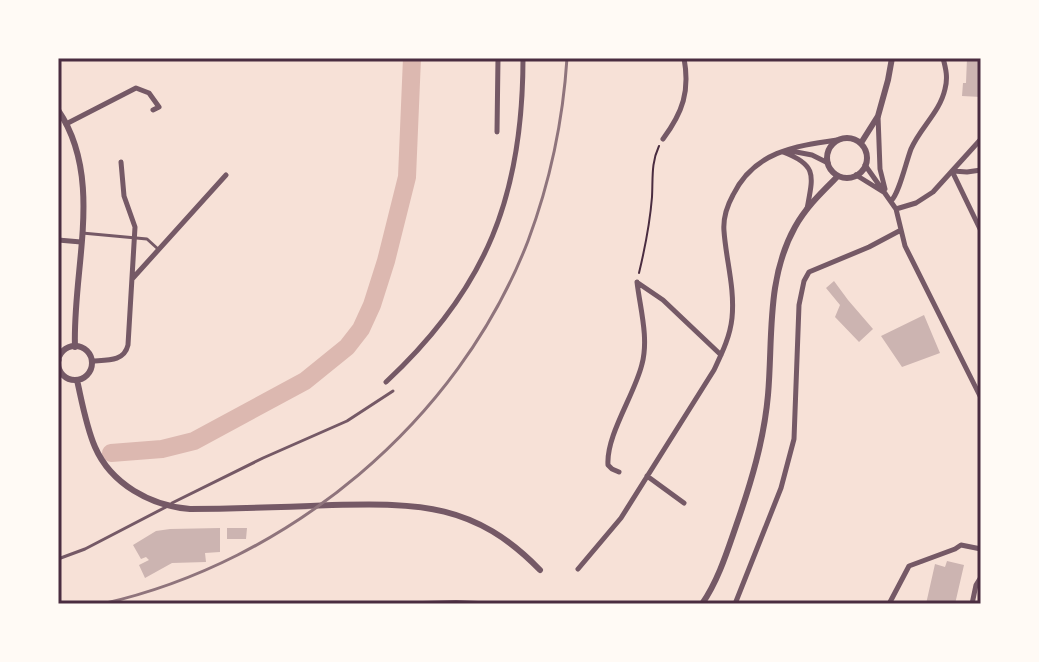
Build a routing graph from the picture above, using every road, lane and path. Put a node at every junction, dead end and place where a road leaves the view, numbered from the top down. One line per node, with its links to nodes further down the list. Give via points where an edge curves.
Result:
1 (498, 58): 9 (street)
2 (523, 58): 42 (street, via 516,156 495,229 451,311)
3 (684, 58): 10 (street, via 686,93)
4 (892, 58): 7 (street)
5 (943, 58): 24 (street, via 947,79 942,99 914,143)
6 (153, 110): 8 (street, via 158,101 136,88)
7 (878, 116): 13 (street); 23 (street)
8 (61, 117): 30 (street, via 83,183)
9 (497, 132)
10 (663, 139): 36 (path, via 654,155 649,223)
11 (981, 139): 19 (street)
12 (837, 140): 13 (street); 14 (street); 16 (street)
13 (861, 143): 17 (street)
14 (782, 151): 16 (street, via 805,152); 25 (street, via 808,167); 38 (street, via 756,165 735,192 724,219 733,294 732,320)
15 (121, 162): 31 (street)
16 (828, 163): 22 (street)
17 (865, 165): 21 (street); 23 (street)
18 (981, 170): 19 (street)
19 (952, 171): 26 (street, via 933,192); 27 (street)
20 (226, 175): 34 (street)
21 (856, 175): 22 (street); 23 (street)
22 (838, 176): 25 (street)
23 (886, 194): 24 (street)
24 (891, 201): 26 (street)
25 (807, 209): 56 (street, via 794,228 776,282 761,445 730,544)
26 (896, 209): 28 (street)
27 (979, 223): 29 (street)
28 (901, 230): 44 (street); 57 (street, via 809,272 804,281 794,439 781,488)
29 (981, 231)
30 (82, 233): 31 (street); 33 (street)
31 (134, 237): 34 (street, via 147,239); 35 (street)
32 (58, 240): 33 (street)
33 (81, 242): 37 (street)
34 (158, 249): 35 (street)
35 (132, 279): 40 (street, via 126,353)
36 (637, 282): 38 (street); 45 (street, via 645,342 642,364 610,447 608,465)
37 (75, 347): 39 (street); 40 (street, via 86,350)
38 (721, 355): 46 (street)
39 (58, 360): 41 (street, via 64,375)
40 (92, 361): 41 (street, via 89,374)
41 (77, 380): 51 (street, via 96,449 133,492 180,508 434,508 471,519 502,537)
42 (386, 382)
43 (393, 391): 49 (street, via 347,421)
44 (981, 398)
45 (619, 472)
46 (647, 476): 47 (street); 50 (street, via 621,518)
47 (684, 503)
48 (981, 549): 58 (street, via 961,545 909,566)
49 (58, 559)
50 (578, 569)
51 (540, 570)
52 (981, 577): 59 (street)
53 (457, 603): 54 (street); 55 (street)
54 (423, 604)
55 (478, 604)
56 (702, 604)
57 (735, 604)
58 (889, 604)
59 (972, 604)

